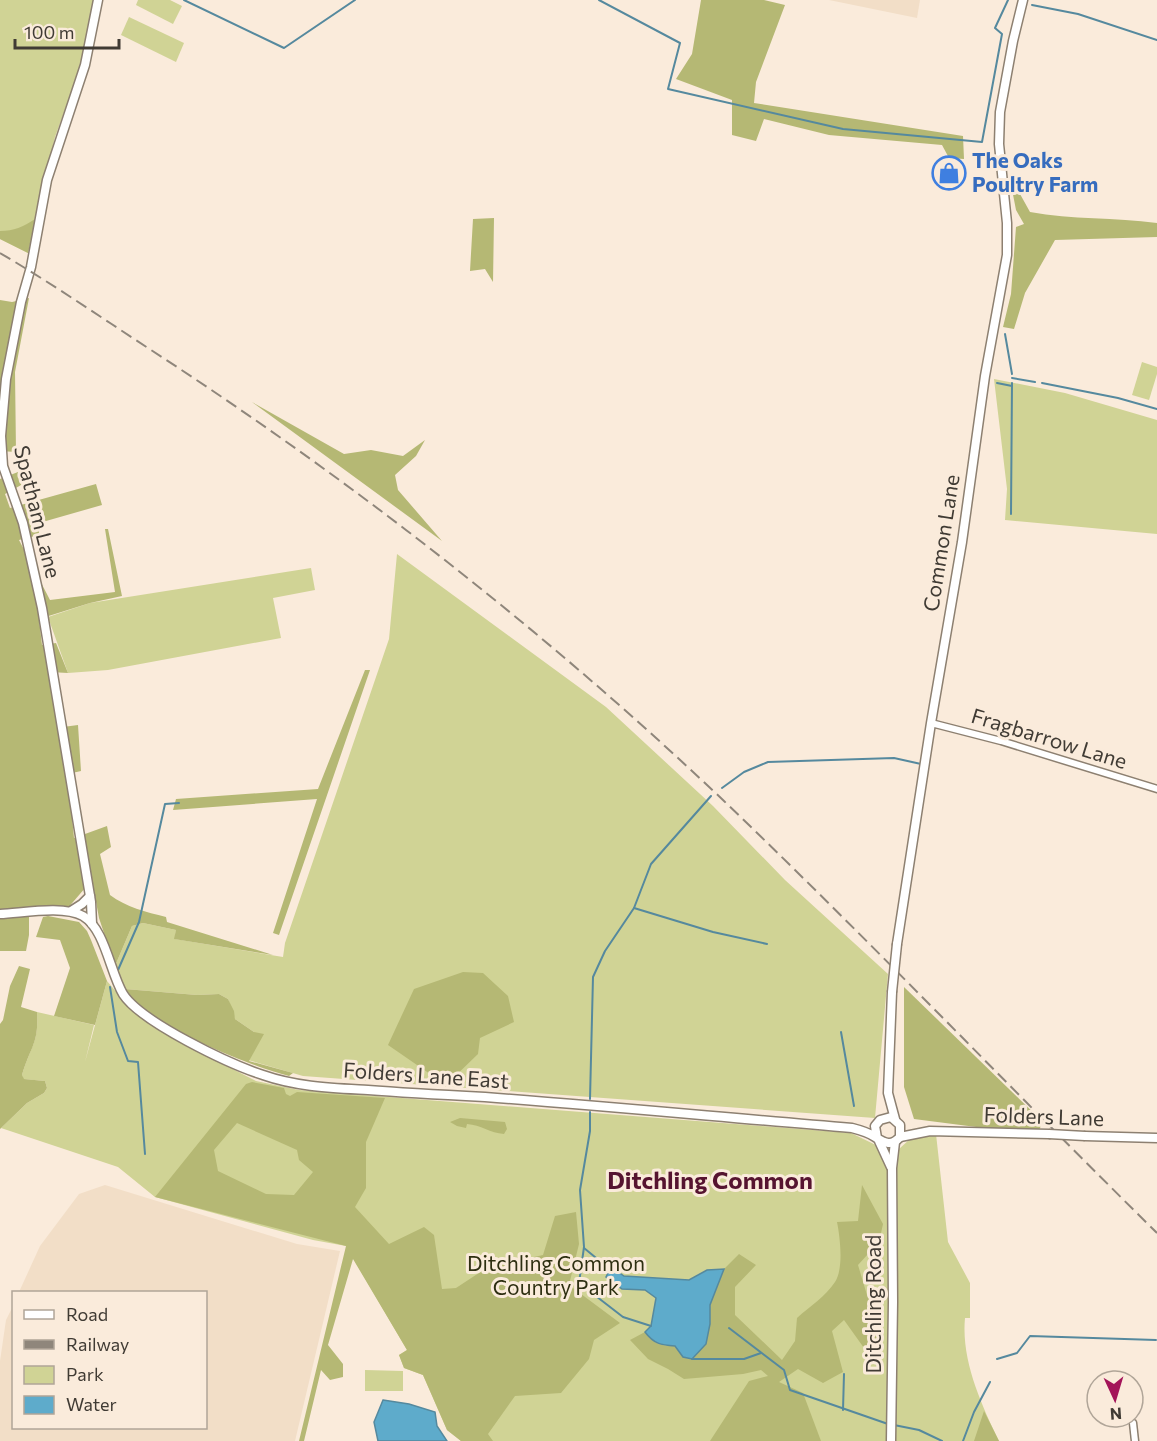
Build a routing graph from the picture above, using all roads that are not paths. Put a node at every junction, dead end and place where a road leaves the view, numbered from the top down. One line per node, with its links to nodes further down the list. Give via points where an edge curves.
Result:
1 (98, 0): 5 (street, Spatham Lane, via 86,65 45,189 6,379 1,436 3,466 23,523 42,608)
2 (1023, 0): 3 (street, Common Lane, via 1000,112 1007,255)
3 (931, 723): 4 (street, Fragbarrow Lane); 9 (street, Common Lane, bridge, via 897,944)
4 (1157, 789)
5 (90, 896): 6 (street); 8 (street, Spatham Lane)
6 (71, 911): 7 (street); 8 (street)
7 (0, 914)
8 (92, 924): 12 (street, Folders Lane East, via 120,987 136,1009 182,1037 272,1078 325,1087)
9 (888, 1093): 10 (street, Common Lane); 11 (street, Common Lane)
10 (897, 1120): 11 (street, via 887,1117); 13 (street, Folders Lane); 16 (street, via 902,1129)
11 (878, 1121): 12 (street, Folders Lane East); 15 (street)
12 (852, 1128): 15 (street, Folders Lane East)
13 (930, 1131): 14 (street, Folders Lane, bridge); 16 (street, Folders Lane)
14 (1157, 1138)
15 (878, 1139): 16 (street, via 888,1144); 17 (street, Ditchling Road)
16 (898, 1139): 17 (street, Ditchling Road)
17 (891, 1167): 18 (street, Ditchling Road)
18 (891, 1441)

